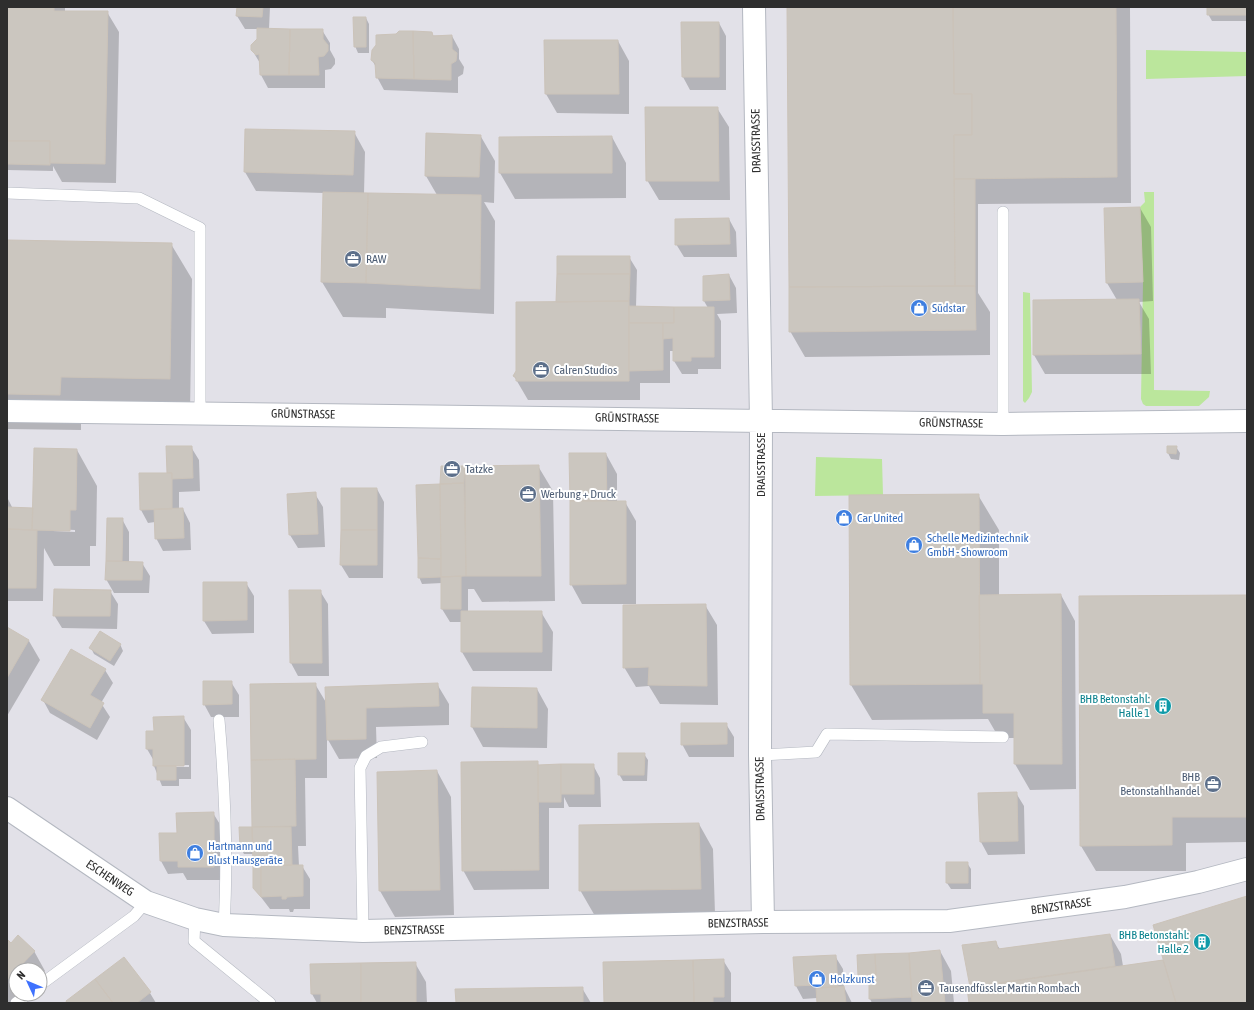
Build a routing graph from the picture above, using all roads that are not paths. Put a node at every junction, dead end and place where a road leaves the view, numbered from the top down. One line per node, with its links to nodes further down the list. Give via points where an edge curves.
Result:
1 (754, 7): 6 (street, DRAISSTRASSE)
2 (7, 193): 5 (lane, via 139,198 200,228)
3 (1003, 212): 8 (lane)
4 (7, 411): 5 (street, GRÜNSTRASSE)
5 (200, 412): 6 (street, GRÜNSTRASSE)
6 (761, 420): 8 (street, GRÜNSTRASSE); 12 (street, DRAISSTRASSE)
7 (1247, 421): 8 (street, GRÜNSTRASSE)
8 (1003, 424)
9 (219, 720): 18 (lane, via 227,867)
10 (1003, 737): 12 (lane, via 827,734 816,752)
11 (422, 742): 19 (lane, via 381,747 366,756 360,768)
12 (760, 755): 17 (street, DRAISSTRASSE)
13 (7, 808): 15 (street, ESCHENWEG)
14 (1247, 869): 17 (street, BENZSTRASSE, via 1126,897 949,921)
15 (146, 902): 16 (street, ESCHENWEG); 20 (lane, via 134,916)
16 (194, 919): 18 (street, ESCHENWEG); 21 (lane, via 194,941)
17 (763, 922): 19 (street, BENZSTRASSE)
18 (224, 925): 19 (street, BENZSTRASSE)
19 (363, 931)
20 (48, 980)
21 (270, 1003)

